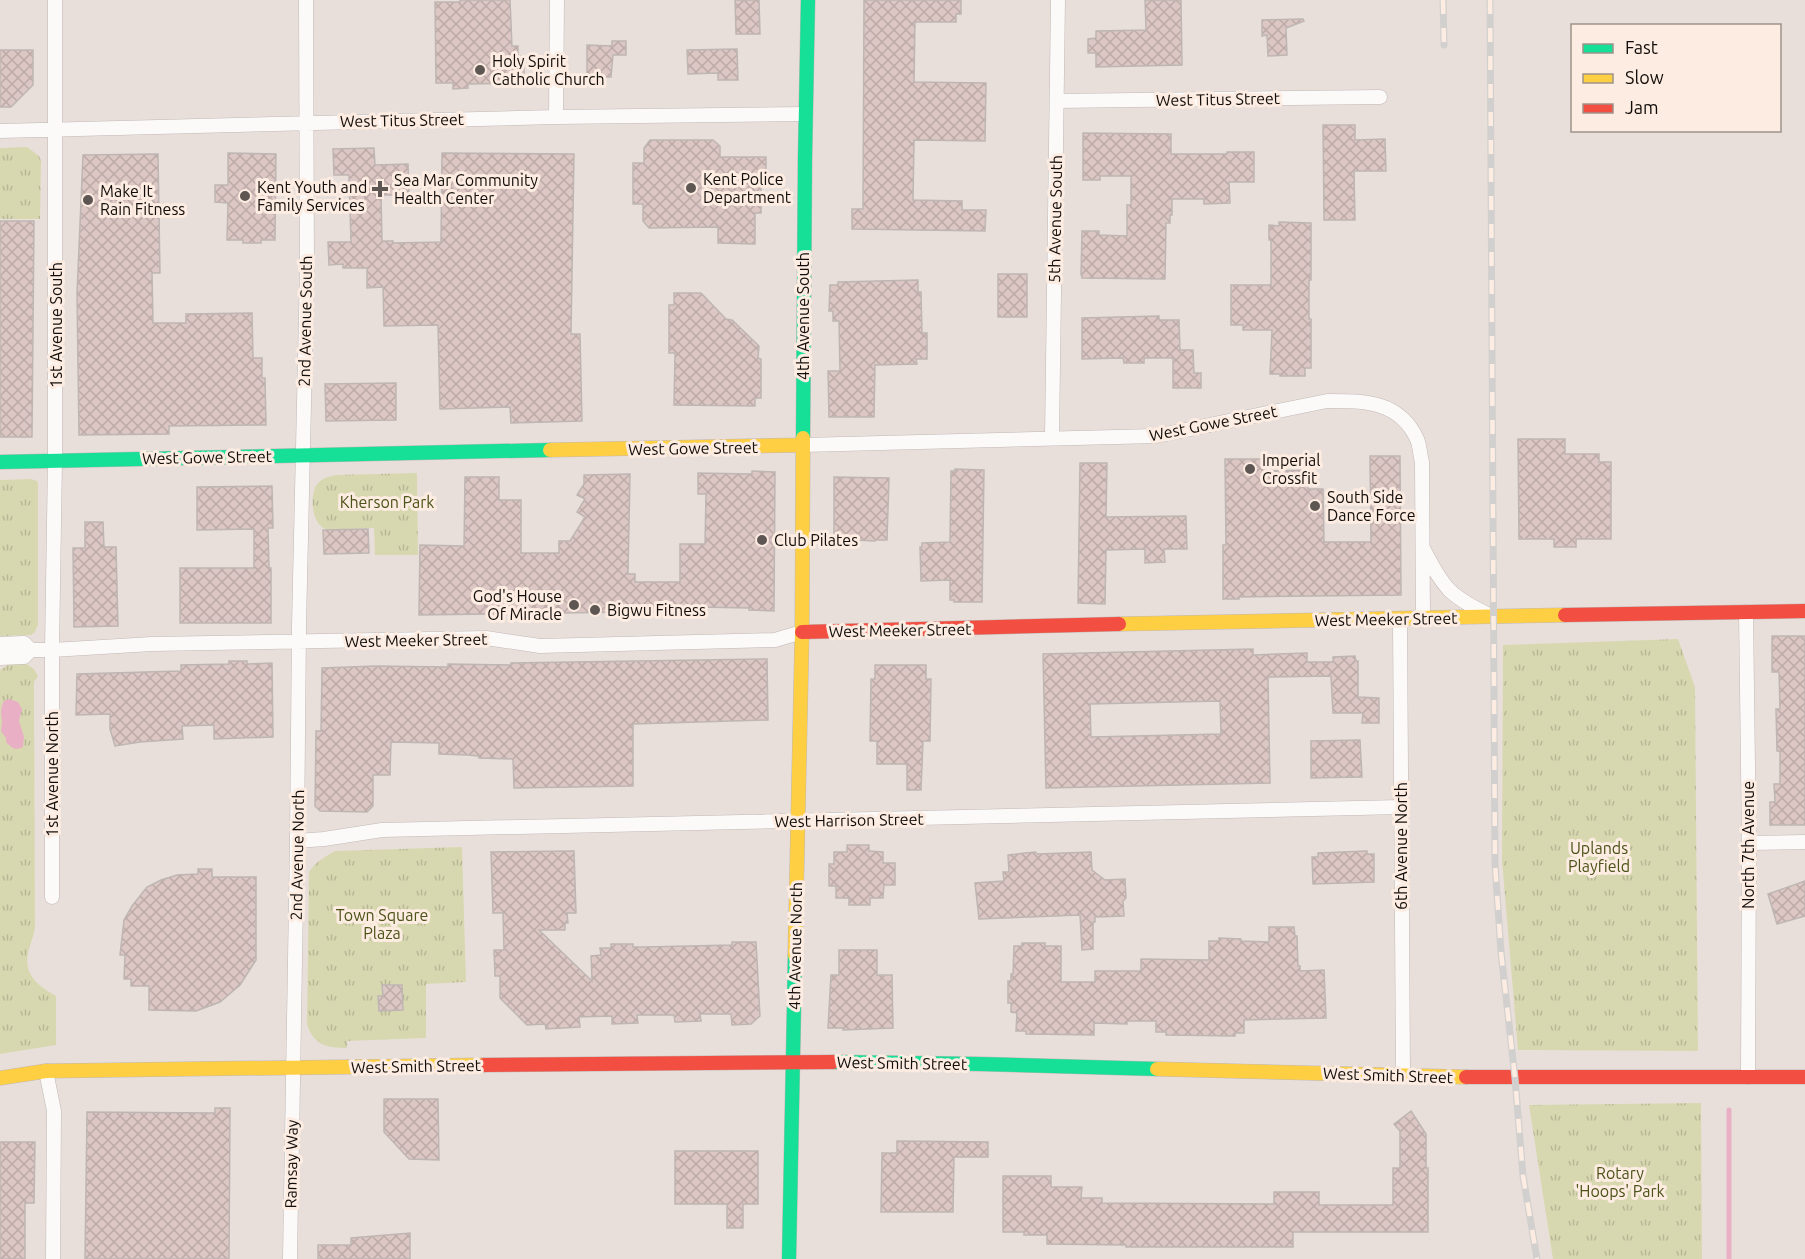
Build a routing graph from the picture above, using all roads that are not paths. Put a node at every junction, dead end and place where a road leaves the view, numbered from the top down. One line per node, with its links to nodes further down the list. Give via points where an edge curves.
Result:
1 (55, 0): 11 (street, 1st Avenue South)
2 (306, 0): 10 (street, 2nd Avenue South)
3 (557, 0): 9 (street)
4 (808, 0): 8 (street, 4th Avenue South)
5 (1058, 0): 7 (street, 5th Avenue South)
6 (1380, 97): 7 (street, West Titus Street)
7 (1057, 101): 13 (street, 5th Avenue South)
8 (805, 114): 9 (street, West Titus Street); 14 (street, 4th Avenue South)
9 (556, 117): 10 (street, West Titus Street)
10 (307, 123): 11 (street, West Titus Street); 15 (street, 2nd Avenue South)
11 (55, 128): 12 (street, West Titus Street); 16 (street, 1st Avenue South)
12 (0, 131)
13 (1052, 438): 14 (street, West Gowe Street); 18 (street, West Gowe Street, via 1156,436 1327,401 1382,405 1402,419 1417,441 1422,462)
14 (803, 445): 15 (street, West Gowe Street); 24 (street, 4th Avenue South)
15 (302, 455): 16 (street, West Gowe Street); 25 (street, 2nd Avenue South)
16 (55, 460): 17 (street, West Gowe Street); 28 (street, 1st Avenue South)
17 (0, 462)
18 (1422, 546): 21 (street, via 1439,579 1452,594); 22 (street)
19 (1805, 611): 20 (street, West Meeker Street)
20 (1746, 612): 21 (street, West Meeker Street); 34 (street, North 7th Avenue)
21 (1494, 617): 22 (street, West Meeker Street)
22 (1423, 618): 23 (street, West Meeker Street)
23 (1400, 619): 24 (street, West Meeker Street); 30 (street, 6th Avenue North)
24 (802, 632): 25 (street, West Meeker Street, via 776,640 552,645 486,638); 31 (street, 4th Avenue North)
25 (298, 642): 28 (street, West Meeker Street); 32 (street, 2nd Avenue North)
26 (0, 644): 27 (street, West Meeker Street, via 24,643)
27 (31, 650): 28 (street, West Meeker Street); 29 (street, via 24,657)
28 (52, 650): 35 (street, 1st Avenue North)
29 (0, 658)
30 (1401, 807): 31 (street, West Harrison Street); 39 (street, 6th Avenue North)
31 (798, 821): 32 (street, West Harrison Street, via 382,830); 36 (street, 4th Avenue North)
32 (297, 842): 37 (street, 2nd Avenue North)
33 (1805, 842): 34 (street)
34 (1749, 843): 40 (street, North 7th Avenue)
35 (52, 897)
36 (793, 1062): 37 (street, West Smith Street); 39 (street, West Smith Street); 45 (street, 4th Avenue North)
37 (292, 1069): 38 (street, West Smith Street); 44 (street, Ramsay Way)
38 (46, 1071): 42 (street, West Smith Street); 43 (street, via 54,1111)
39 (1403, 1074): 40 (street, West Smith Street, via 1498,1078)
40 (1748, 1077): 41 (street, West Smith Street)
41 (1805, 1077)
42 (0, 1078)
43 (53, 1259)
44 (290, 1259)
45 (789, 1259)

